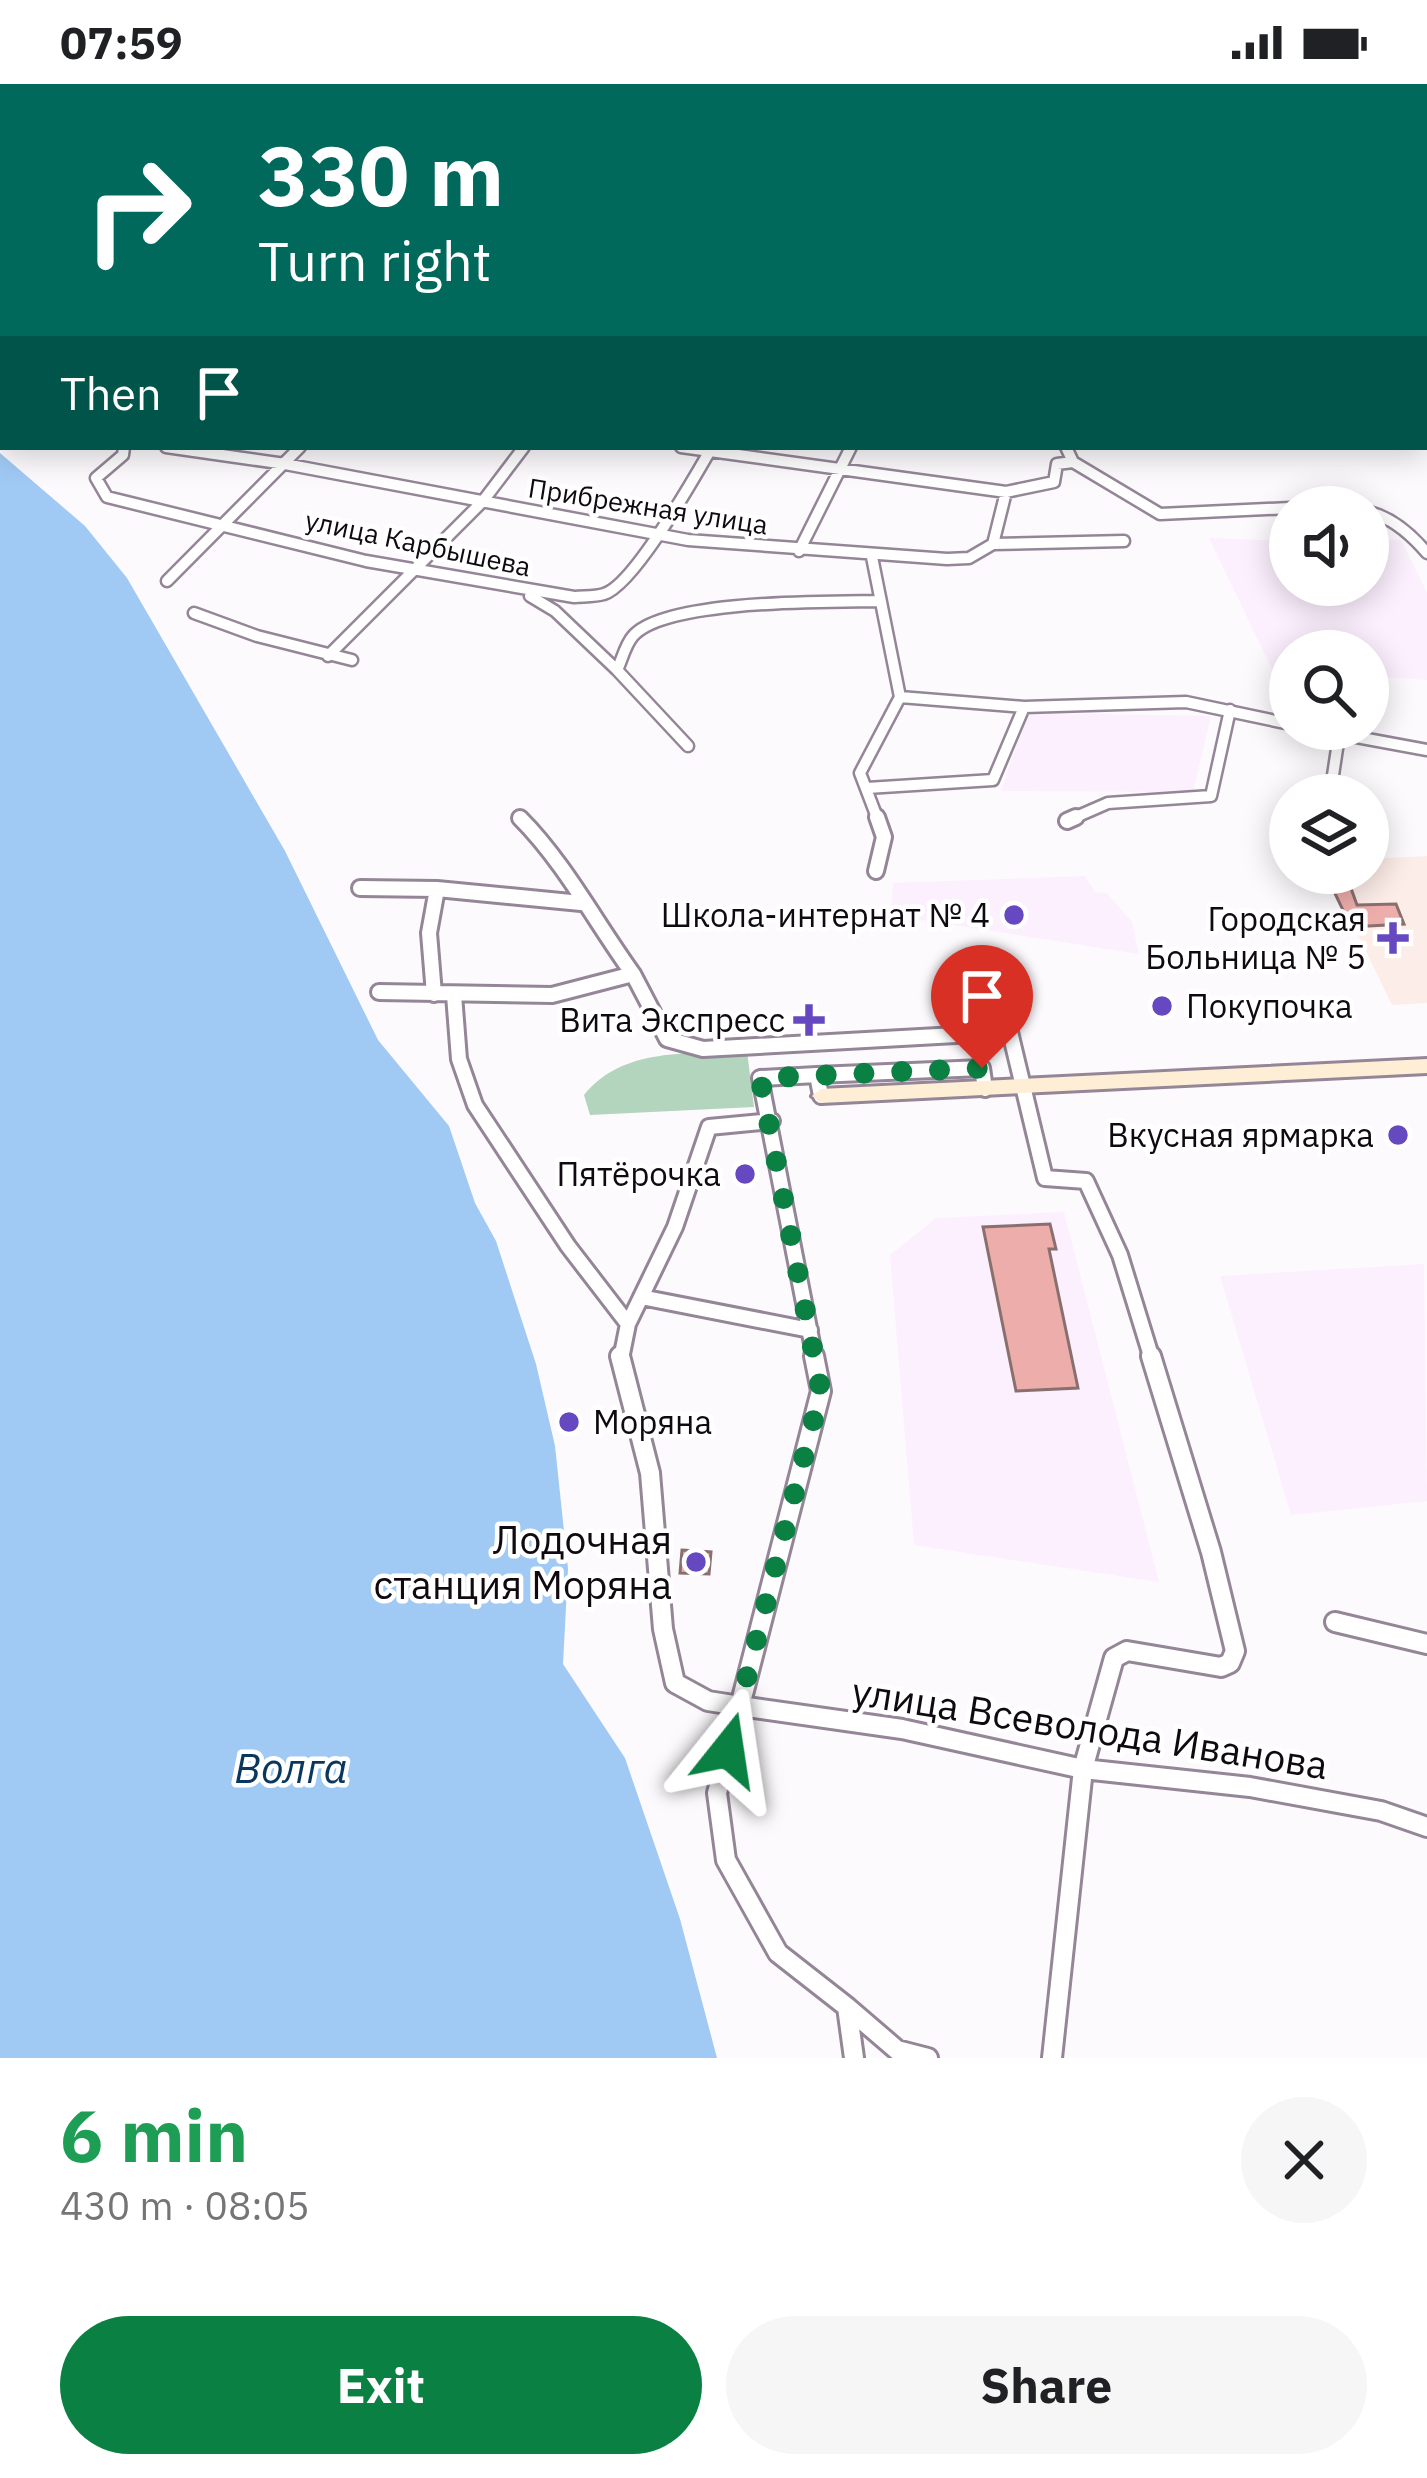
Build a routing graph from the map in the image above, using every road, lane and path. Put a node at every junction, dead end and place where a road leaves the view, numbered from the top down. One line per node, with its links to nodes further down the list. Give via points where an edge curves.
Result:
1 (124, 450): 16 (street, улица Карбышева, via 96,478 107,496)
2 (187, 450): 10 (street, Прибрежная улица)
3 (297, 450): 10 (street)
4 (522, 450): 13 (street)
5 (711, 450): 17 (street, улица Карбышева)
6 (723, 450): 11 (street)
7 (850, 450): 11 (street)
8 (1067, 450): 9 (street)
9 (1073, 462): 12 (street, via 1057,464 1054,482); 14 (street, via 1160,514)
10 (285, 464): 13 (street, Прибрежная улица); 16 (street)
11 (843, 471): 12 (street); 21 (street)
12 (1006, 492): 19 (street)
13 (483, 501): 17 (street, Прибрежная улица); 23 (street)
14 (1269, 509)
15 (1389, 515): 20 (street)
16 (223, 524): 23 (street, улица Карбышева); 24 (street)
17 (655, 532): 21 (street, Прибрежная улица); 25 (street, улица Карбышева, via 606,594 577,601)
18 (1124, 541): 19 (street, Прибрежная улица)
19 (993, 544): 22 (street, Прибрежная улица, via 969,558)
20 (1424, 549)
21 (799, 551): 22 (street, Прибрежная улица)
22 (872, 557): 26 (street)
23 (413, 572): 25 (street, улица Карбышева); 28 (street)
24 (167, 581)
25 (518, 591): 30 (street, via 555,611)
26 (880, 601): 30 (street, via 720,608 655,622 634,634); 31 (street)
27 (194, 613): 28 (street)
28 (328, 656): 29 (street)
29 (352, 660)
30 (617, 670): 36 (street)
31 (900, 697): 32 (street); 38 (street, via 860,773)
32 (1024, 707): 33 (street, via 1168,702); 38 (street, via 992,780)
33 (1230, 710): 34 (street); 40 (street, via 1211,796 1108,803)
34 (1269, 719)
35 (1389, 742): 37 (street)
36 (688, 746)
37 (1427, 750)
38 (866, 788): 41 (street, via 884,837)
39 (520, 818): 44 (street, via 548,846)
40 (1067, 821)
41 (877, 871)
42 (360, 888): 43 (street)
43 (437, 889): 44 (street); 47 (street, via 429,933)
44 (580, 903): 45 (street)
45 (633, 974): 48 (street, via 551,995); 51 (street, via 667,1039 680,1046 1010,1031)
46 (379, 992): 47 (street)
47 (434, 994): 48 (street)
48 (454, 995): 56 (street, via 452,1031 481,1118 555,1234)
49 (1427, 1066): 51 (street)
50 (817, 1075): 52 (street, via 982,1068); 53 (street); 54 (street, via 760,1078)
51 (1024, 1088): 52 (street); 61 (street, via 1045,1178 1085,1181 1120,1255 1235,1651 1221,1667 1127,1651 1114,1658)
52 (986, 1089): 53 (street)
53 (821, 1096)
54 (772, 1121): 55 (street, via 709,1127); 57 (street)
55 (641, 1297): 56 (street); 57 (street)
56 (628, 1324): 60 (street, улица Всеволода Иванова, via 620,1356 650,1473 674,1683)
57 (810, 1330): 60 (street, via 821,1391)
58 (1334, 1622): 59 (street)
59 (1427, 1644)
60 (740, 1706): 61 (street, улица Всеволода Иванова, via 902,1729); 63 (street, via 717,1793 726,1861 778,1953)
61 (1083, 1769): 62 (street, улица Всеволода Иванова, via 1250,1786 1381,1810); 66 (street)
62 (1427, 1827)
63 (847, 2007): 64 (street); 65 (street, via 897,2050)
64 (854, 2058)
65 (928, 2058)
66 (1052, 2058)

